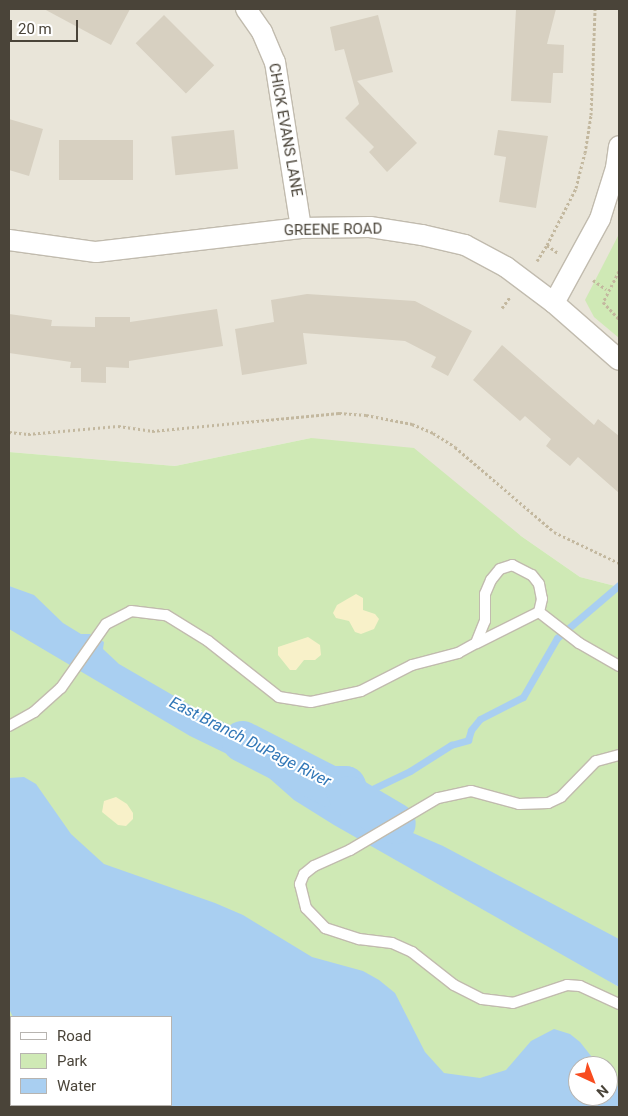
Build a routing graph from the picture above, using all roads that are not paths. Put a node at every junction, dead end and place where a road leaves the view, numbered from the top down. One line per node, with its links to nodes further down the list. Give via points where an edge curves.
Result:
1 (246, 9): 3 (street, CHICK EVANS LANE, via 262,32 275,62)
2 (619, 146): 5 (street, via 616,168 600,219)
3 (301, 228): 4 (street, GREENE ROAD, via 96,252); 5 (street, GREENE ROAD, via 370,227 465,245 506,267)
4 (9, 240)
5 (554, 302): 6 (street, GREENE ROAD)
6 (619, 360)
7 (538, 612): 8 (lane); 8 (lane, via 542,599 539,584 532,575 512,565 500,570 485,594 485,621); 9 (lane, via 576,641)
8 (476, 643): 10 (lane, via 458,653 412,664 361,691 311,702 279,697 208,641 166,615 131,612 112,619 61,688 34,712)
9 (619, 666)
10 (9, 726)
11 (619, 755): 12 (lane, via 596,761 561,797 548,804 519,804 471,791 438,798 350,850 314,866 304,874 300,884 306,908 325,928 358,939 392,943 412,952 468,993 495,1003 513,1003 567,985 580,986)
12 (619, 1004)

